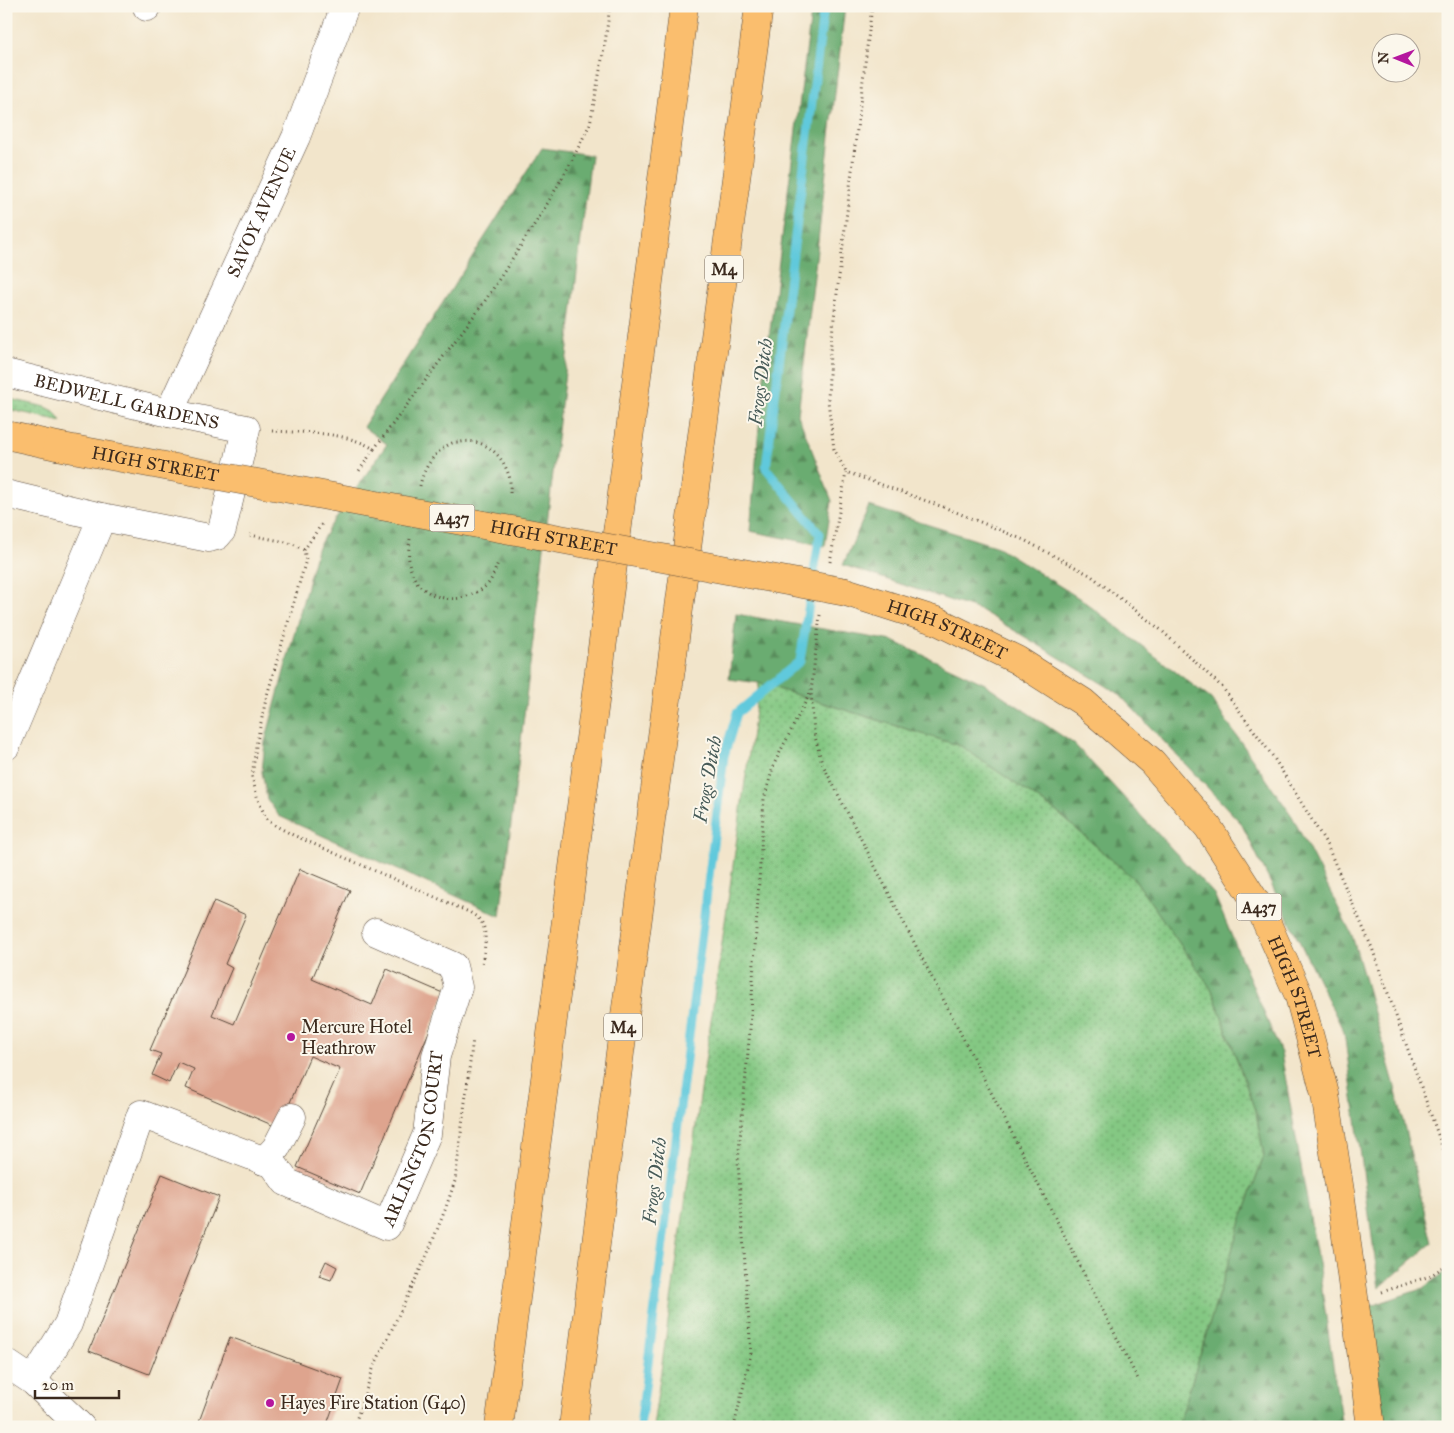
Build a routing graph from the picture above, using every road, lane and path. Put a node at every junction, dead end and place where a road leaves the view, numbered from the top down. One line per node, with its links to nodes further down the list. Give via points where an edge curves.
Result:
1 (345, 6): 7 (street, SAVOY AVENUE, via 296,137)
2 (610, 6): 9 (path, via 590,124 569,166 484,301)
3 (684, 6): 30 (main road)
4 (759, 6): 31 (main road, M4)
5 (872, 6): 10 (path, via 830,351 828,401 834,449)
6 (6, 373): 7 (street, BEDWELL GARDENS)
7 (169, 413): 14 (street, BEDWELL GARDENS, via 246,429 222,530 209,538)
8 (6, 435): 13 (main road, HIGH STREET / A437, bridge)
9 (374, 449)
10 (846, 472): 15 (path); 23 (path, via 1024,540 1090,575 1161,630 1222,687 1274,758 1326,843 1372,948)
11 (6, 494): 14 (street)
12 (510, 496): 13 (path, via 509,474 499,456 487,445 470,440 451,443 427,465)
13 (416, 512): 16 (path, via 409,562 414,578 424,591 442,598 477,593 489,583); 25 (main road, HIGH STREET / A437, bridge, via 846,592 937,620 1017,660 1082,702 1152,762 1208,827 1261,910 1299,996 1325,1094)
14 (102, 516): 19 (street)
15 (830, 561)
16 (498, 563)
17 (822, 608): 18 (path)
18 (810, 692): 28 (path, via 814,733 822,763); 32 (path, via 774,764 764,799 738,1162 751,1354)
19 (6, 746)
20 (376, 932): 22 (street, ARLINGTON COURT, via 453,966 458,987 436,1056 427,1134 387,1226 286,1182 273,1164)
21 (292, 1117): 22 (street, via 276,1148)
22 (264, 1161): 27 (street, ARLINGTON COURT, via 141,1114 68,1324)
23 (1448, 1164)
24 (1448, 1264): 25 (path, via 1430,1276)
25 (1355, 1301): 33 (main road, HIGH STREET / A437)
26 (6, 1363): 27 (street)
27 (33, 1381): 29 (street)
28 (1139, 1381)
29 (81, 1427)
30 (499, 1427)
31 (573, 1427)
32 (734, 1427)
33 (1371, 1427)

